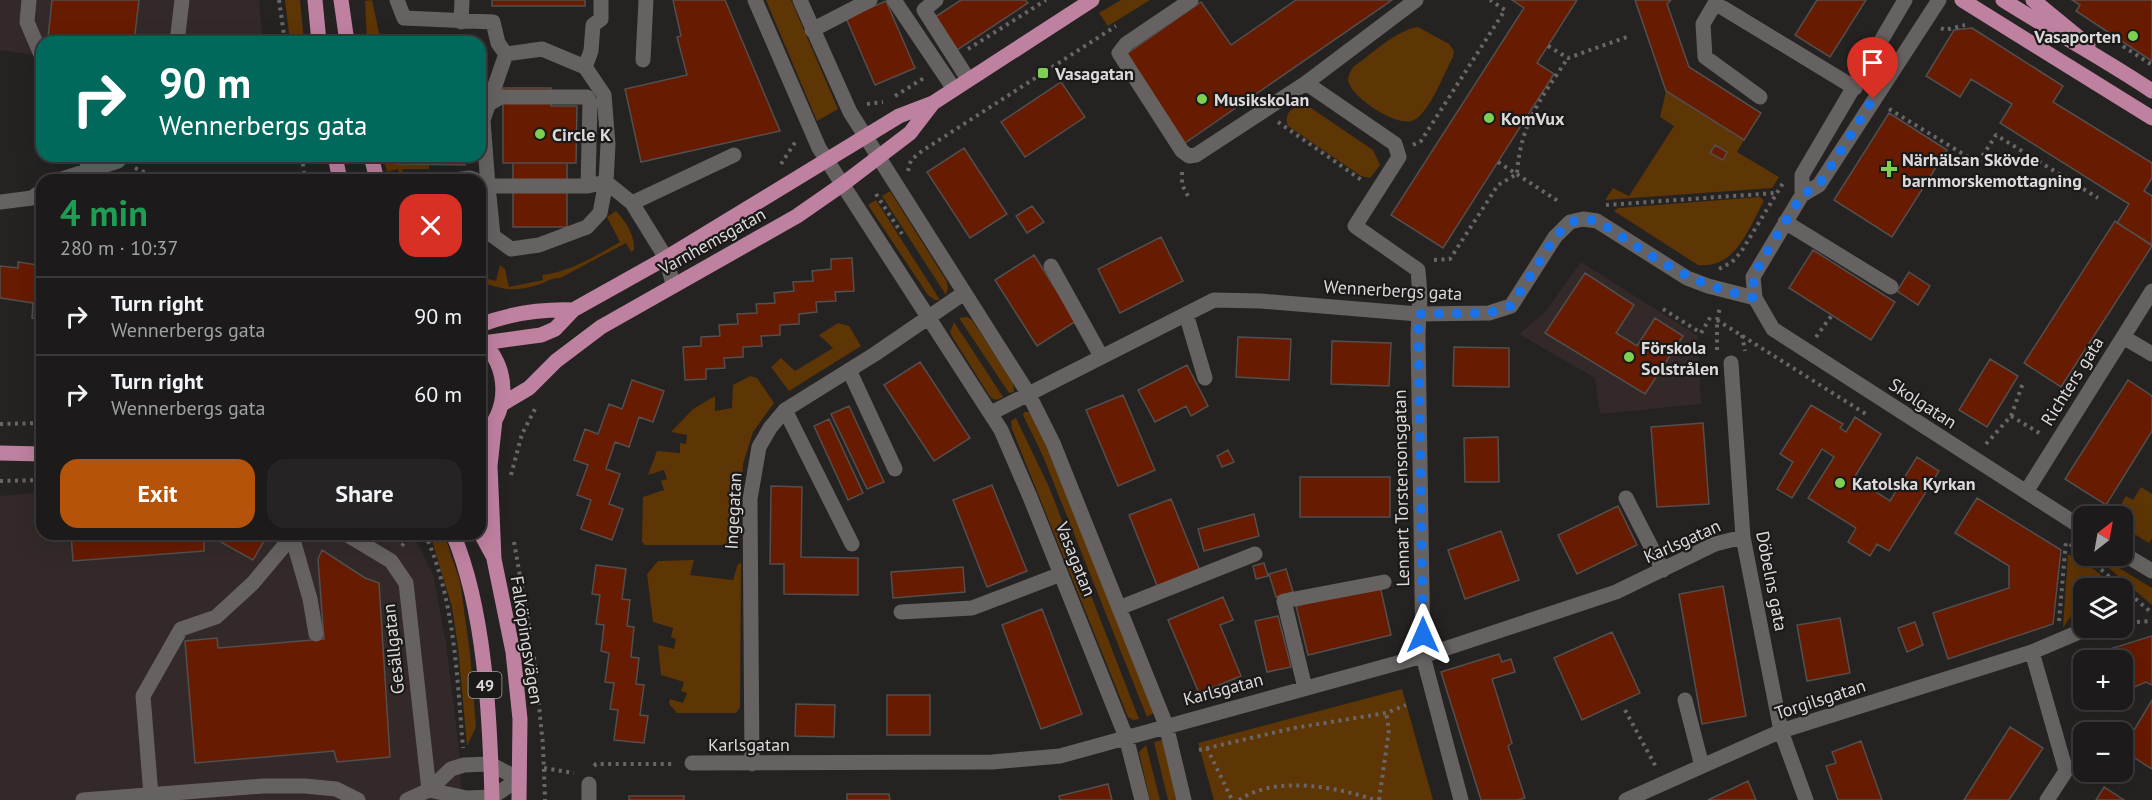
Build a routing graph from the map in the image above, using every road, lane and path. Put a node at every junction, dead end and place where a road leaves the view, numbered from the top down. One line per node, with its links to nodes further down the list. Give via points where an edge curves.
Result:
1 (29, 0): 35 (street, via 27,22)
2 (182, 0): 30 (street)
3 (279, 0): 31 (path)
4 (315, 0): 32 (main road)
5 (341, 0): 33 (main road)
6 (397, 0): 25 (street, via 404,18)
7 (462, 0): 25 (street)
8 (601, 0): 41 (street, via 601,19 593,25)
9 (646, 0): 40 (street)
10 (755, 0): 59 (street, Vasagatan, via 809,132)
11 (800, 0): 28 (street, Vasagatan)
12 (870, 0): 28 (street)
13 (894, 0): 45 (street)
14 (936, 0): 42 (street, via 924,10)
15 (1092, 0): 42 (main road, Varnhemsgatan)
16 (1191, 0): 52 (street, via 1126,44 1119,53 1120,59 1189,156)
17 (1416, 0): 43 (street)
18 (1490, 0): 56 (path, via 1505,10 1421,141)
19 (1905, 0): 44 (street)
20 (1939, 0): 48 (street)
21 (1962, 0): 53 (main road)
22 (2002, 0): 38 (main road)
23 (2033, 0): 38 (main road)
24 (1716, 2): 44 (street); 47 (street, via 1703,24 1705,57)
25 (461, 22): 37 (street, via 493,22 498,43)
26 (1121, 22): 70 (path, via 922,151 911,160 907,173)
27 (1971, 25): 29 (path, via 1960,24)
28 (812, 30): 54 (street, Vasagatan)
29 (1945, 30)
30 (178, 36)
31 (284, 36)
32 (318, 36)
33 (346, 36)
34 (1627, 38): 39 (path)
35 (36, 43)
36 (1548, 46): 39 (path)
37 (506, 54): 41 (street, via 543,49); 49 (street)
38 (2102, 57): 46 (main road)
39 (1568, 58): 69 (path, via 1525,126)
40 (643, 60)
41 (585, 67): 71 (street, via 604,95)
42 (968, 79): 45 (main road, Varnhemsgatan)
43 (1306, 83): 52 (street); 56 (street, via 1395,144)
44 (1855, 88): 78 (street, via 1802,175)
45 (954, 89): 50 (main road, Varnhemsgatan)
46 (2152, 91)
47 (1760, 97)
48 (1873, 99): 78 (street, via 1819,185); 79 (path, via 1978,163 1996,135)
49 (486, 100)
50 (933, 103): 54 (main road, Varnhemsgatan, via 899,116); 58 (main road, Varnhemsgatan, via 910,133)
51 (486, 104): 74 (street, via 501,97 587,97)
52 (1263, 111): 75 (path)
53 (2152, 118)
54 (865, 137): 58 (street, Vasagatan); 59 (main road, Varnhemsgatan)
55 (799, 138): 63 (path)
56 (1399, 151): 75 (street)
57 (734, 154): 82 (street)
58 (878, 157): 70 (street, Vasagatan); 73 (main road, Varnhemsgatan)
59 (826, 160): 73 (street, Vasagatan); 87 (main road, Varnhemsgatan)
60 (87, 162): 65 (street)
61 (111, 162): 65 (street)
62 (126, 162): 68 (path)
63 (783, 162)
64 (1498, 162): 69 (path)
65 (91, 171): 66 (street); 67 (street)
66 (80, 174)
67 (97, 174)
68 (144, 174)
69 (1517, 174): 80 (path); 88 (path, via 1498,185 1450,259)
70 (895, 181): 84 (path); 92 (street, Vasagatan)
71 (606, 182): 74 (street); 82 (street); 83 (street, via 600,213 587,227 539,245 511,249 493,236)
72 (486, 183): 74 (street)
73 (843, 184): 84 (street, Vasagatan); 90 (main road, Varnhemsgatan, via 797,216)
74 (588, 186)
75 (1377, 191): 99 (street, Lennart Torstensonsgatan, via 1355,226 1418,270)
76 (1776, 193): 85 (path)
77 (36, 195): 81 (street)
78 (1802, 195): 86 (street)
79 (2098, 198)
80 (1558, 201)
81 (0, 202)
82 (632, 203): 87 (street)
83 (486, 205)
84 (858, 205): 101 (street, Vasagatan)
85 (1597, 206)
86 (1785, 222): 91 (street); 94 (street, via 1753,277)
87 (666, 258): 90 (street); 97 (main road, Varnhemsgatan)
88 (1433, 260)
89 (1051, 266): 111 (street)
90 (673, 284): 119 (main road, Varnhemsgatan, via 601,327 556,361 529,388)
91 (1890, 287)
92 (964, 293): 101 (street, Ingegatan); 117 (street, Vasagatan)
93 (2151, 296): 105 (street, Richters gata)
94 (1755, 298): 99 (street, Wennerbergs gata, via 1687,278 1597,221 1583,219 1570,222 1555,237 1511,306 1489,313); 135 (street, Skolgatan, via 1773,329)
95 (1720, 305): 103 (path)
96 (1663, 309): 102 (path, via 1701,333)
97 (573, 310): 104 (main road, via 544,309 505,315); 107 (main road, Varnhemsgatan, via 555,329 541,335)
98 (1186, 314): 99 (street, Wennerbergs gata, via 1214,300); 111 (street, Wennerbergs gata); 115 (street)
99 (1418, 314): 164 (street, Lennart Torstensonsgatan)
100 (1832, 315): 106 (path)
101 (929, 316): 114 (street, Ingegatan); 121 (street, Vasagatan)
102 (1711, 316)
103 (1717, 320): 109 (path); 112 (path, via 1742,335)
104 (486, 323)
105 (2123, 337): 110 (street); 135 (street, Richters gata)
106 (1816, 338)
107 (486, 341)
108 (486, 346): 119 (main road, 49, via 501,371)
109 (1718, 353)
110 (2152, 354)
111 (1101, 356): 117 (street, Wennerbergs gata)
112 (1747, 361)
113 (1731, 363): 138 (street, Döbelns gata)
114 (849, 370): 120 (street, Ingegatan); 131 (street)
115 (1205, 378)
116 (2023, 383): 122 (path)
117 (1028, 393): 121 (street, Wennerbergs gata); 155 (street, Vasagatan, via 1053,443)
118 (542, 399): 134 (path, via 522,434)
119 (502, 404): 123 (main road, 49)
120 (785, 410): 146 (street); 178 (street, Ingegatan, via 759,447 752,482)
121 (991, 413): 153 (street, Vasagatan)
122 (2011, 416): 127 (path); 128 (path)
123 (495, 420): 126 (main road, 49); 148 (main road, Falköpingsvägen / 49, via 490,466)
124 (36, 423): 125 (path)
125 (0, 424)
126 (486, 431)
127 (2041, 434)
128 (1985, 444)
129 (0, 453): 130 (main road)
130 (36, 454)
131 (895, 469)
132 (36, 480): 133 (path)
133 (0, 481)
134 (510, 483)
135 (2026, 492): 137 (street, Skolgatan)
136 (1626, 498): 151 (street)
137 (2073, 523)
138 (1743, 537): 151 (street, Karlsgatan, via 1714,544); 171 (street, Döbelns gata)
139 (289, 540): 185 (street, via 253,583 216,617 181,629 142,696)
140 (294, 540): 161 (street)
141 (356, 540): 184 (street, Gesällgatan, via 391,561 406,583)
142 (427, 540): 174 (path, via 441,577 454,650)
143 (455, 540): 177 (main road, 49, via 474,606)
144 (484, 540): 148 (main road, Falköpingsvägen / 49)
145 (2066, 541): 160 (path)
146 (852, 544)
147 (1255, 554): 155 (street)
148 (494, 559): 182 (main road, Falköpingsvägen / 49, via 513,652 520,718)
149 (2133, 560): 152 (street)
150 (2097, 566): 157 (path)
151 (1663, 570): 164 (street, Karlsgatan, via 1616,592)
152 (2152, 571)
153 (1061, 574): 156 (street, via 972,608); 172 (street, Vasagatan)
154 (1384, 582): 165 (street, via 1284,601)
155 (1119, 608): 170 (street, Vasagatan)
156 (901, 612)
157 (2152, 613)
158 (2152, 621): 159 (path)
159 (2133, 622)
160 (2058, 628)
161 (315, 634)
162 (2073, 634): 163 (street, Torgilsgatan)
163 (2032, 651): 171 (street, Torgilsgatan); 201 (street, via 2066,771)
164 (1423, 656): 165 (street, Karlsgatan); 198 (street, Lennart Torstensonsgatan)
165 (1305, 688): 170 (street, Karlsgatan)
166 (1685, 700): 179 (street)
167 (1406, 705): 169 (path)
168 (1625, 710): 181 (path)
169 (1386, 713): 173 (path); 197 (path, via 1389,730)
170 (1166, 725): 172 (street, Karlsgatan); 194 (street, Vasagatan)
171 (1781, 731): 179 (street, Torgilsgatan); 200 (street, Döbelns gata)
172 (1126, 737): 178 (street, Karlsgatan, via 1060,756 992,762); 193 (street, Vasagatan)
173 (1207, 748): 175 (path); 195 (path)
174 (463, 750)
175 (1199, 750)
176 (692, 763): 178 (street, Karlsgatan); 183 (path, via 596,764)
177 (490, 764): 182 (street); 184 (street, via 451,769); 187 (main road, 49)
178 (752, 764)
179 (1702, 766): 199 (street, Torgilsgatan)
180 (544, 768): 183 (path)
181 (1658, 772)
182 (519, 779): 187 (street); 191 (main road, Falköpingsvägen / 49)
183 (589, 779): 192 (street)
184 (429, 790): 187 (street, via 467,798); 190 (street)
185 (151, 795): 186 (street); 188 (street)
186 (200, 795): 189 (street, via 305,786 336,789)
187 (492, 798)
188 (83, 800)
189 (358, 800)
190 (407, 800)
191 (519, 800)
192 (589, 800)
193 (1142, 800)
194 (1184, 800)
195 (1232, 800)
196 (1239, 800): 197 (path, via 1249,793 1281,787 1326,787)
197 (1377, 800)
198 (1461, 800)
199 (1626, 800)
200 (1806, 800)
201 (2047, 800)

